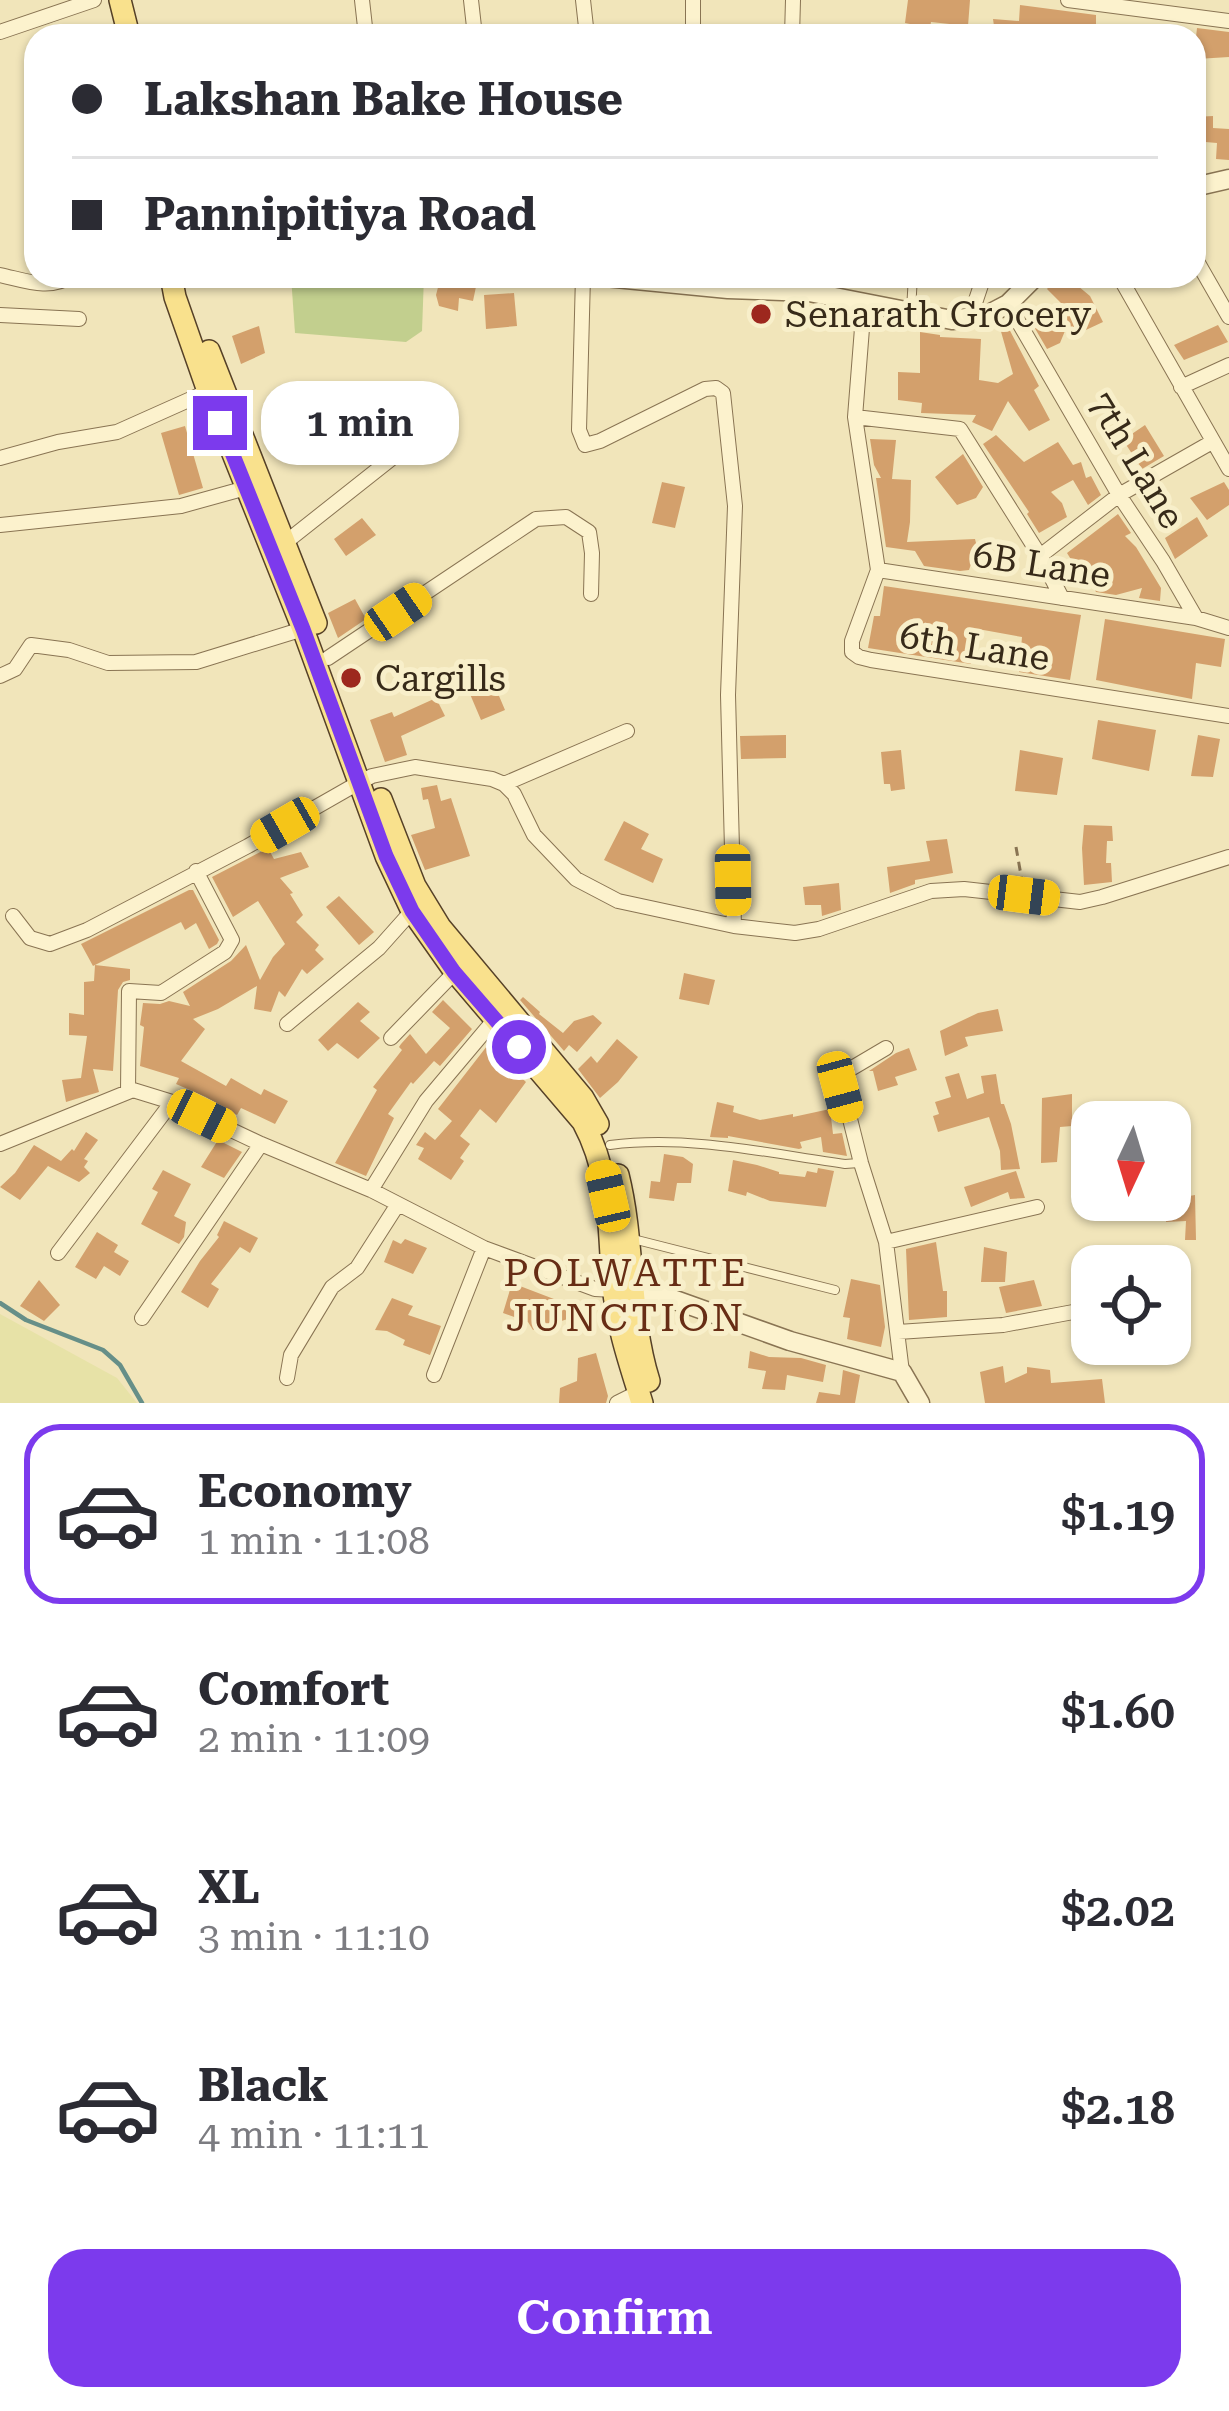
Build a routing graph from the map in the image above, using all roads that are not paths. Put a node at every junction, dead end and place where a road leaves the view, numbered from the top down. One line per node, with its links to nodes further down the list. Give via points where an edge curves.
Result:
1 (94, 0): 4 (street)
2 (1068, 0): 3 (street)
3 (1229, 21)
4 (0, 32)
5 (1206, 277): 7 (street)
6 (1229, 279): 7 (street)
7 (1211, 286): 20 (street)
8 (173, 288): 25 (main road)
9 (187, 288): 25 (main road)
10 (583, 288): 52 (street, via 585,445 705,389 723,393 735,506 728,695)
11 (796, 288): 16 (street)
12 (912, 288): 18 (lane)
13 (980, 288): 21 (street)
14 (1024, 288): 17 (street)
15 (1125, 288): 24 (street)
16 (864, 303): 18 (street); 27 (street, 6th Lane)
17 (1008, 304): 21 (street); 32 (street, 7th Lane)
18 (911, 312): 21 (street)
19 (0, 314): 22 (street)
20 (1229, 317)
21 (970, 318)
22 (79, 319)
23 (1229, 364): 24 (street)
24 (1181, 387): 28 (street)
25 (214, 389): 29 (street, via 117,432); 31 (main road); 34 (main road)
26 (444, 417): 34 (street)
27 (855, 417): 35 (street, via 961,429); 36 (street, 6th Lane)
28 (1212, 442): 30 (street); 32 (street)
29 (0, 458)
30 (1229, 469)
31 (246, 488): 33 (street, via 181,506); 41 (main road)
32 (1119, 495): 35 (street); 39 (street, 7th Lane)
33 (0, 525)
34 (286, 542): 42 (main road)
35 (1040, 556): 38 (street)
36 (878, 570): 38 (street, 6B Lane); 44 (street, 6th Lane, via 851,646 859,658)
37 (591, 594): 42 (street, via 589,532 566,517 536,519)
38 (1062, 598): 39 (street, 6B Lane)
39 (1196, 618): 40 (street)
40 (1229, 628)
41 (303, 629): 43 (street, via 196,662 108,662 31,645); 46 (main road)
42 (328, 658): 46 (main road)
43 (0, 676)
44 (1229, 716)
45 (627, 731): 47 (street)
46 (366, 779): 47 (street, via 415,767); 49 (street); 50 (main road, via 386,856); 62 (main road, via 440,927 583,1098)
47 (504, 784): 52 (street, via 534,835 576,879 618,901)
48 (1229, 857): 52 (street, via 1080,902 931,891 820,929)
49 (196, 871): 51 (street, via 50,944 30,938); 58 (street, via 232,940 161,993 128,991)
50 (412, 911): 53 (main road); 55 (street)
51 (13, 916)
52 (734, 926)
53 (454, 972): 54 (main road); 56 (street)
54 (495, 1019): 64 (street, via 426,1101); 71 (main road, via 596,1148)
55 (287, 1024)
56 (391, 1039)
57 (886, 1048): 63 (street, via 840,1079)
58 (128, 1092): 59 (street); 60 (street)
59 (172, 1102): 61 (street); 70 (street)
60 (0, 1144)
61 (261, 1144): 64 (street); 74 (street)
62 (610, 1145): 63 (lane, via 694,1142); 67 (main road)
63 (861, 1163): 68 (street)
64 (370, 1190): 65 (street)
65 (398, 1204): 69 (street); 78 (street, via 357,1268 332,1287 291,1355)
66 (1037, 1207): 68 (street)
67 (630, 1238): 71 (main road); 72 (lane)
68 (886, 1242): 75 (street)
69 (484, 1248): 71 (street, via 595,1288); 77 (street)
70 (58, 1253)
71 (623, 1290): 76 (street, via 650,1291); 79 (main road)
72 (836, 1290)
73 (1071, 1312): 75 (street)
74 (142, 1318)
75 (898, 1332): 76 (street)
76 (902, 1372): 81 (street)
77 (434, 1375)
78 (287, 1378)
79 (646, 1399): 80 (street)
80 (617, 1403)
81 (920, 1403)

